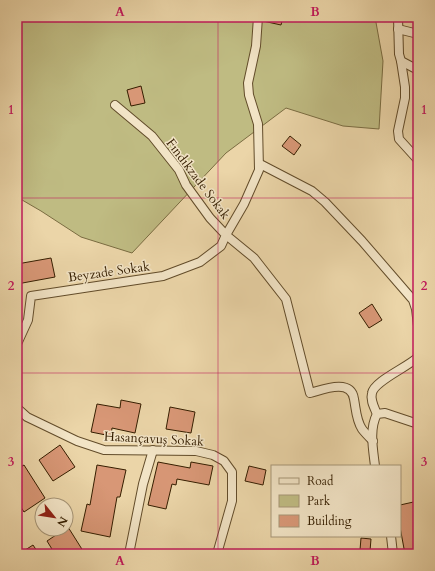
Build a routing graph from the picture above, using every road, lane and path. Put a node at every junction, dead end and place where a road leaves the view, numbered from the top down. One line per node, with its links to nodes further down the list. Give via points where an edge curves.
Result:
1 (258, 17): 9 (street, via 256,46 248,83 258,124)
2 (398, 17): 3 (street)
3 (398, 29): 4 (street); 5 (street)
4 (418, 34)
5 (401, 61): 6 (street); 8 (street, via 405,98 398,131 399,140)
6 (418, 70)
7 (115, 105): 10 (street, Fındıkzade Sokak, via 152,136 179,170 186,185 210,218)
8 (418, 160)
9 (260, 164): 10 (street, via 244,204); 11 (street, via 312,191 325,202 413,300)
10 (226, 235): 12 (street, Beyzade Sokak, via 221,246 200,262 163,276 31,296 28,320); 17 (street, Fındıkzade Sokak, via 254,258 286,298 310,393 334,387 349,390 354,397 361,428)
11 (418, 326)
12 (17, 344)
13 (418, 357): 15 (street, via 376,385 372,392 372,402)
14 (17, 408): 18 (street, Hasançavuş Sokak, via 27,418 77,442 104,450)
15 (377, 414): 16 (street, via 385,413); 17 (street, via 373,422)
16 (418, 424)
17 (373, 441): 19 (street)
18 (153, 450): 21 (street, via 143,484); 22 (street, Hasançavuş Sokak, via 196,451 213,455 224,461 232,472 232,501)
19 (375, 465)
20 (391, 537): 23 (street)
21 (129, 554)
22 (217, 554)
23 (393, 554)

